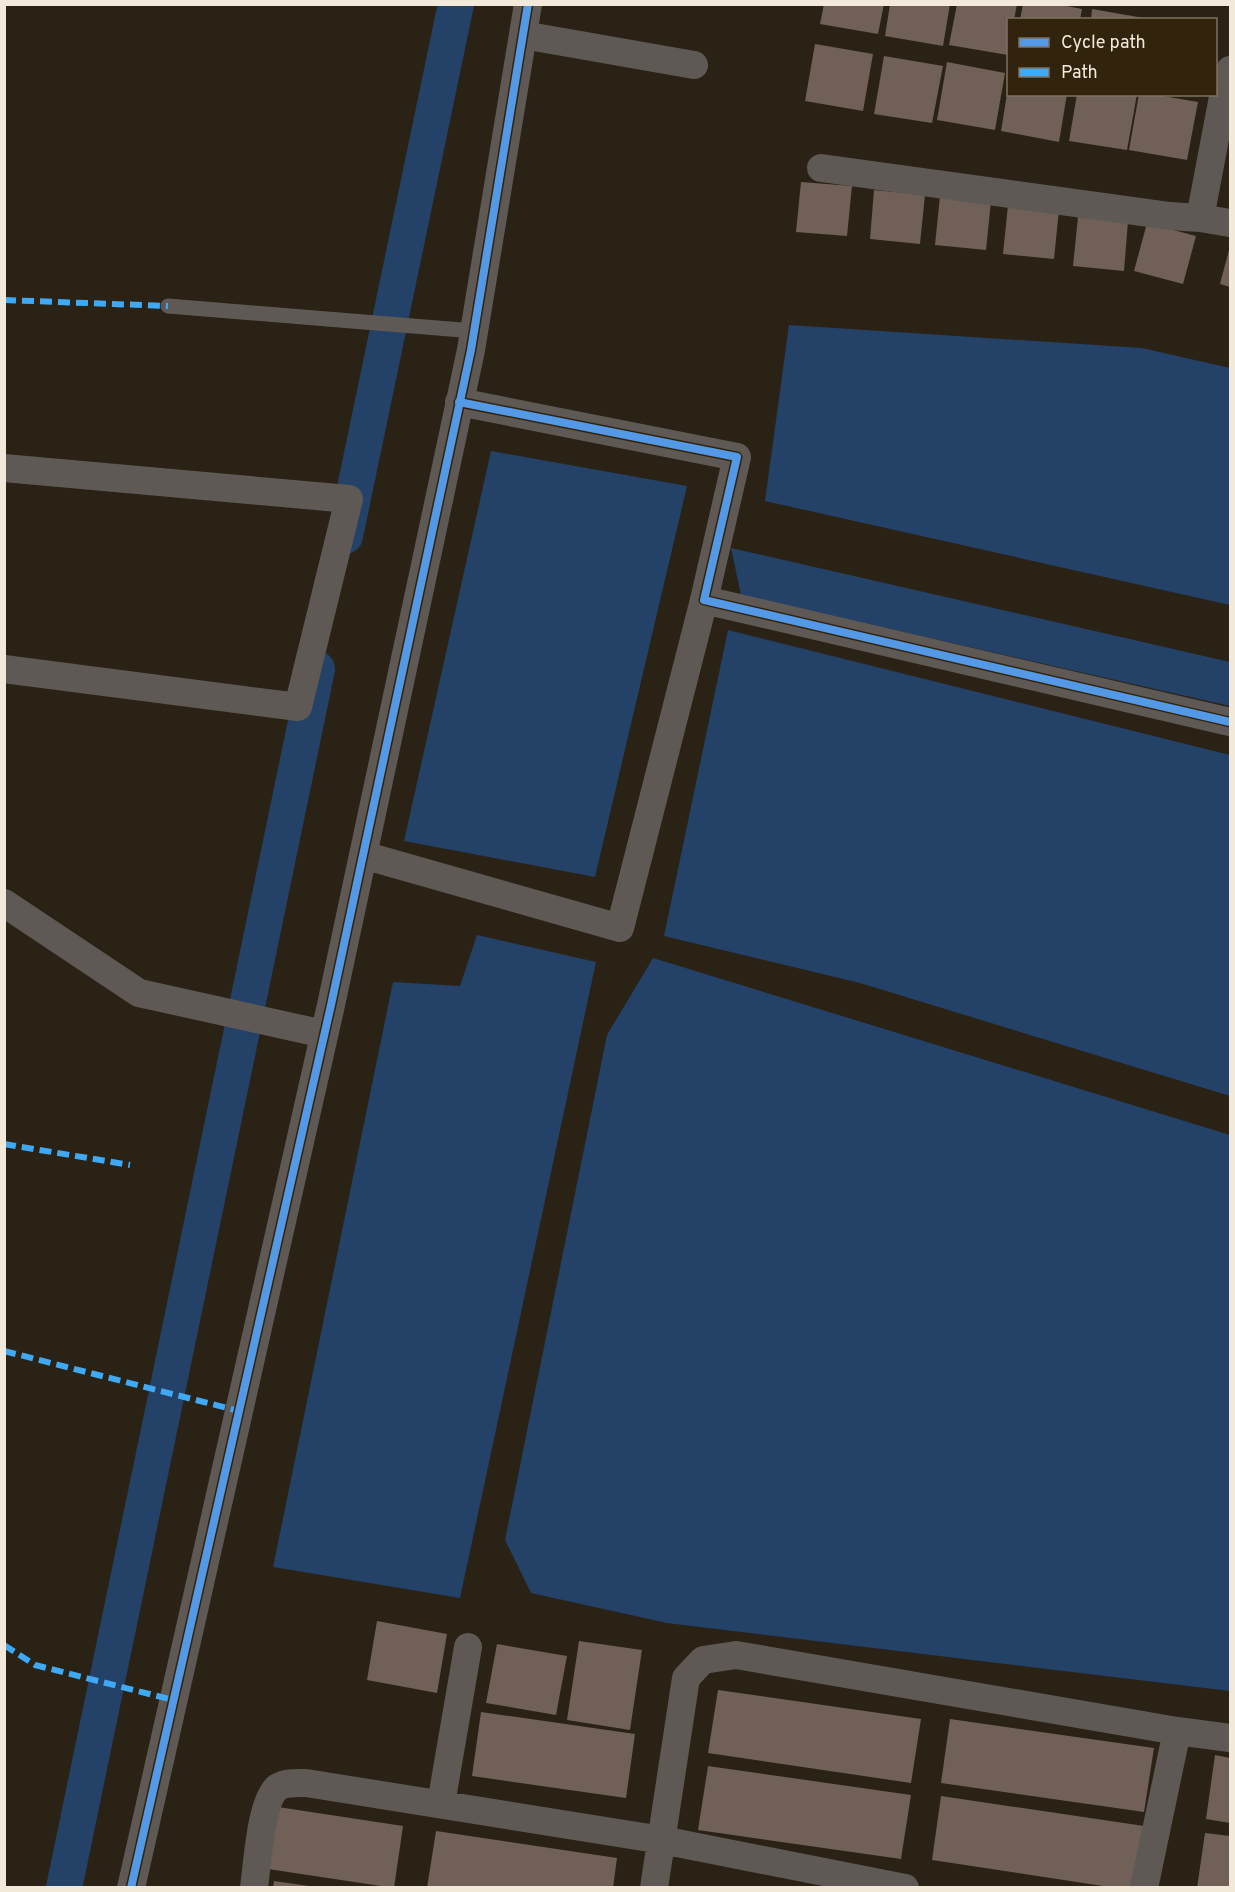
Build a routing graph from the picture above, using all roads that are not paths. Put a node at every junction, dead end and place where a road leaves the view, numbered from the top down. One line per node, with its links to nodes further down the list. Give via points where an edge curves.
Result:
1 (528, 4): 2 (street)
2 (523, 35): 3 (street); 9 (street)
3 (694, 65)
4 (1230, 70): 6 (street)
5 (821, 168): 6 (street)
6 (1200, 218): 7 (street)
7 (1230, 223)
8 (168, 306): 9 (lane)
9 (469, 331): 10 (street)
10 (459, 402): 12 (street, via 736,457); 15 (street)
11 (4, 468): 13 (street, via 348,499 298,707)
12 (704, 600): 14 (street); 15 (street, via 620,928)
13 (4, 669)
14 (1230, 723)
15 (363, 855): 17 (street)
16 (4, 903): 17 (street, via 139,993)
17 (314, 1032): 23 (street)
18 (468, 1647): 21 (street)
19 (1178, 1731): 20 (street); 22 (street, via 736,1655 703,1660 686,1678); 27 (street)
20 (1230, 1738)
21 (441, 1804): 22 (street); 24 (street, via 306,1783 277,1788 265,1808)
22 (662, 1840): 25 (street); 26 (street)
23 (131, 1887)
24 (254, 1887)
25 (654, 1887)
26 (905, 1887)
27 (1144, 1887)

